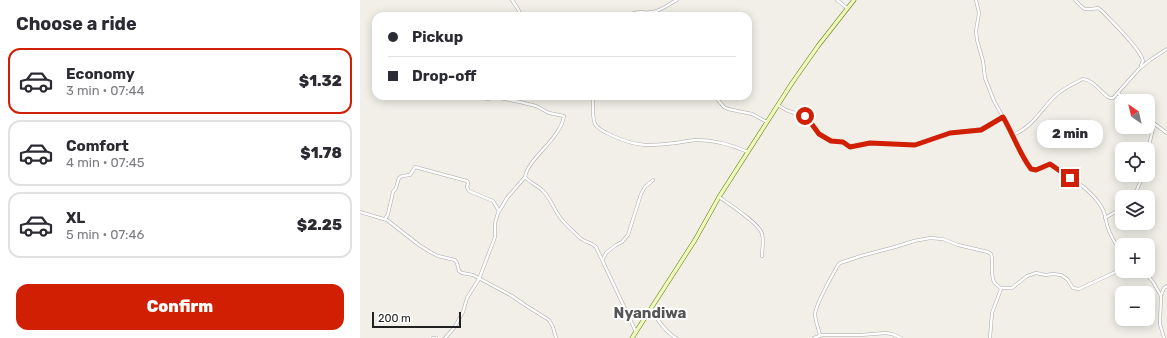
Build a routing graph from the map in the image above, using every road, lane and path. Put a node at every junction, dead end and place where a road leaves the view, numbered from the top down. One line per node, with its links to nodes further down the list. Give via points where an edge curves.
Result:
1 (512, 0): 8 (street)
2 (677, 0): 11 (street)
3 (837, 0): 7 (street)
4 (854, 0): 7 (street)
5 (976, 0): 19 (street, via 979,13 977,40 986,80)
6 (1075, 0): 13 (street, via 1086,10 1099,9 1120,30 1142,58)
7 (847, 8): 18 (street)
8 (519, 12)
9 (637, 12): 10 (street)
10 (653, 12)
11 (653, 12)
12 (1167, 49): 13 (street)
13 (1138, 69): 14 (street)
14 (1118, 93): 22 (street, via 1113,98 1108,98 1093,83 1083,79 1054,96 1024,129)
15 (510, 100): 25 (street, via 564,116 556,134 530,166)
16 (593, 100): 24 (street, via 595,124 621,140 651,146 689,140 711,141)
17 (718, 100): 20 (street, via 728,110 752,114)
18 (778, 105): 19 (street, via 806,117 818,133 827,139 843,142 850,147 870,143 915,145 950,133 981,130); 20 (street)
19 (1003, 117): 22 (street)
20 (767, 122): 24 (street)
21 (1155, 125): 23 (street)
22 (1012, 133): 31 (street, via 1031,169 1053,165 1090,192 1100,205)
23 (1167, 133)
24 (748, 152): 27 (street)
25 (525, 177): 28 (street); 35 (street, via 545,193 559,216 577,236 596,247)
26 (653, 180): 35 (street, via 641,194 629,233 622,242 606,253)
27 (719, 197): 34 (street, via 760,230); 42 (street, via 695,240)
28 (499, 211): 32 (street, via 493,201 469,191 467,181 415,167 410,175 399,178); 38 (street, via 495,223 495,237)
29 (360, 212): 32 (street)
30 (1115, 212): 31 (street)
31 (1105, 218): 33 (street)
32 (385, 219): 38 (street, via 432,253 454,260 462,273)
33 (1115, 242)
34 (762, 256)
35 (603, 262): 43 (street)
36 (1115, 272): 40 (street, via 1079,289 1073,288 1061,275 1036,273 1027,276 1012,288)
37 (1150, 278): 41 (street)
38 (479, 279): 47 (street, via 467,298 454,328); 48 (street, via 512,296 549,320)
39 (1167, 286): 41 (street)
40 (1001, 288): 44 (street, via 993,279 990,253 943,239 914,241 845,260 838,265 816,310); 53 (street, via 992,313)
41 (1160, 296): 54 (street, via 1160,324)
42 (650, 308): 43 (street); 50 (street)
43 (636, 332): 49 (street)
44 (820, 336): 51 (street); 52 (street, via 886,333)
45 (433, 338): 46 (street)
46 (436, 338)
47 (445, 338)
48 (556, 338)
49 (632, 338)
50 (676, 338)
51 (814, 338)
52 (901, 338)
53 (990, 338)
54 (1164, 338)

